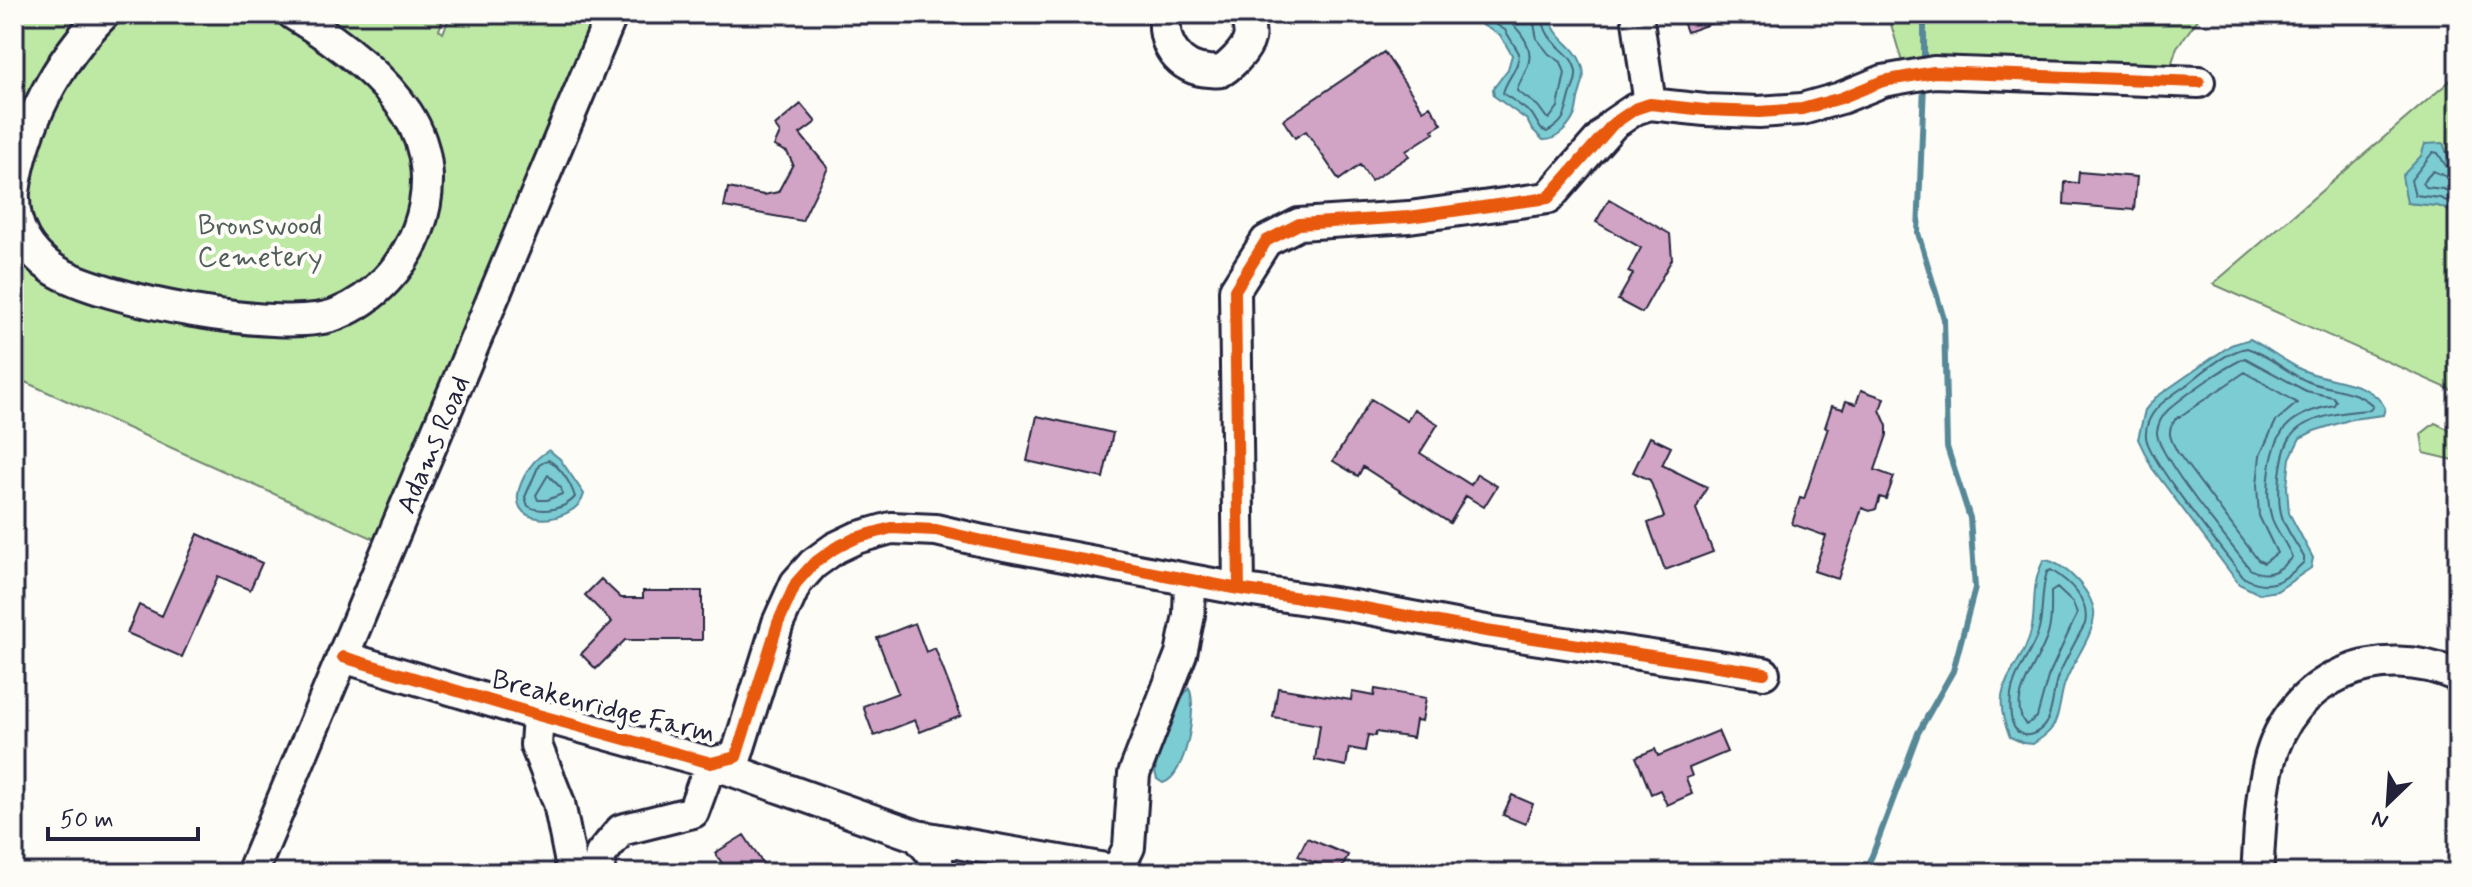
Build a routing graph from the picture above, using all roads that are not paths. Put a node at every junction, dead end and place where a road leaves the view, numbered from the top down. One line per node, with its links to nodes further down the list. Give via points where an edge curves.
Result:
1 (104, 14): 9 (street, via 75,48 42,103 21,153)
2 (293, 14): 9 (street, via 391,92 408,115 424,155 425,202 414,240 392,274 357,303 316,321 296,322 208,313 98,287 54,270 27,244 14,215)
3 (612, 14): 12 (street, Adams Road)
4 (1166, 14): 5 (street, via 1170,46 1182,63 1196,70 1221,71 1249,45)
5 (1245, 14)
6 (1637, 14): 8 (street)
7 (2199, 82): 8 (street, via 1926,74 1883,81 1802,109 1759,112)
8 (1650, 104): 11 (street, via 1613,124 1548,198 1409,217 1299,224 1266,241 1235,290)
9 (14, 195)
10 (1190, 580): 11 (street, Breakenridge Farm); 16 (street, Breakenridge Farm, via 936,530 891,528 856,538 813,564 796,583 736,757); 17 (street, via 1181,654 1134,774 1129,847 1117,871)
11 (1239, 589): 13 (street, Breakenridge Farm)
12 (343, 657): 15 (street, Breakenridge Farm); 18 (street, Adams Road)
13 (1764, 673)
14 (2458, 676): 22 (street, via 2427,664 2371,664 2333,678 2291,712 2268,763)
15 (538, 715): 16 (street, Breakenridge Farm); 19 (street, via 536,745 559,803)
16 (711, 763): 17 (street); 20 (street, via 693,812 621,830 601,854)
17 (917, 836): 21 (street, via 937,859)
18 (252, 873)
19 (573, 873)
20 (598, 873)
21 (938, 873)
22 (2257, 873)

